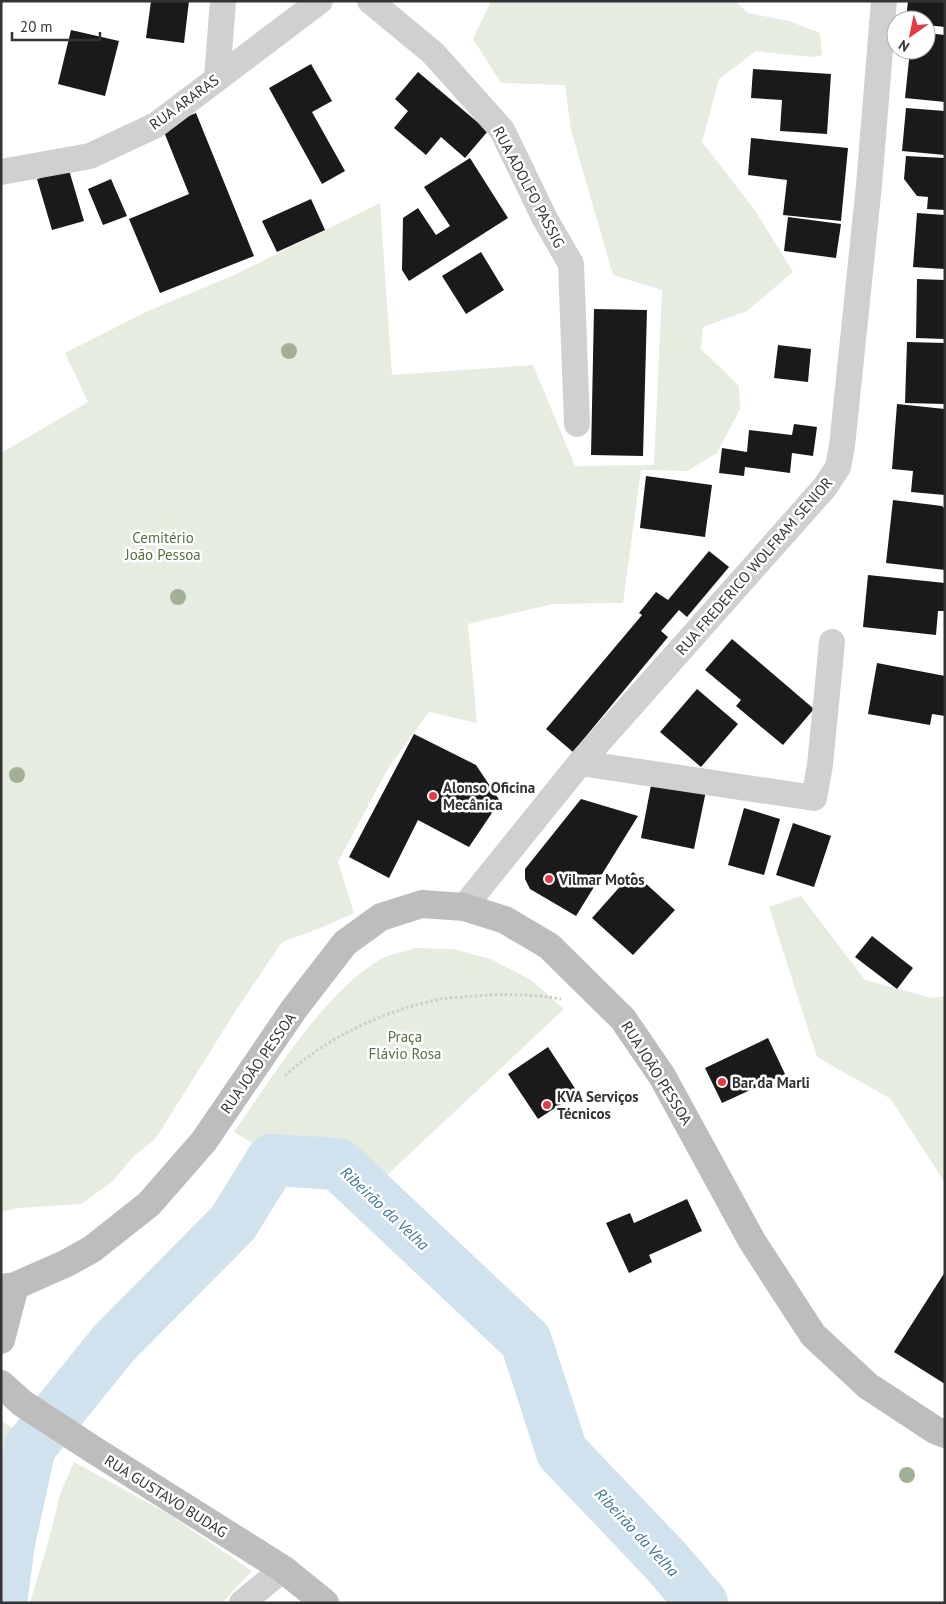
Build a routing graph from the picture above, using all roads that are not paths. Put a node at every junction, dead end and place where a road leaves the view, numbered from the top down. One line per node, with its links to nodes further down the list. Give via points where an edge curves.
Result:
1 (223, 1): 5 (street)
2 (320, 1): 5 (street, RUA ARARAS)
3 (370, 1): 7 (street, RUA ADOLFO PASSIG, via 433,53 502,130 545,219 571,264)
4 (884, 1): 9 (street, RUA FREDERICO WOLFRAM SENIOR, via 869,185 838,467 826,487)
5 (217, 78): 6 (street, RUA ARARAS, via 156,125 90,156)
6 (1, 172)
7 (577, 424)
8 (832, 642): 9 (street, via 814,798)
9 (580, 762): 10 (street, RUA FREDERICO WOLFRAM SENIOR)
10 (464, 907): 11 (main road, RUA JOÃO PESSOA, via 422,904 381,917 345,943 294,1009 204,1141 149,1204 92,1250); 14 (main road, RUA JOÃO PESSOA, via 505,920 550,946 623,1019 662,1076 752,1240 813,1335 868,1386)
11 (8, 1287): 12 (main road)
12 (1, 1340)
13 (8, 1385): 15 (main road, RUA GUSTAVO BUDAG, via 97,1452)
14 (945, 1434)
15 (283, 1569): 16 (street); 17 (main road, RUA GUSTAVO BUDAG)
16 (242, 1603)
17 (325, 1603)

